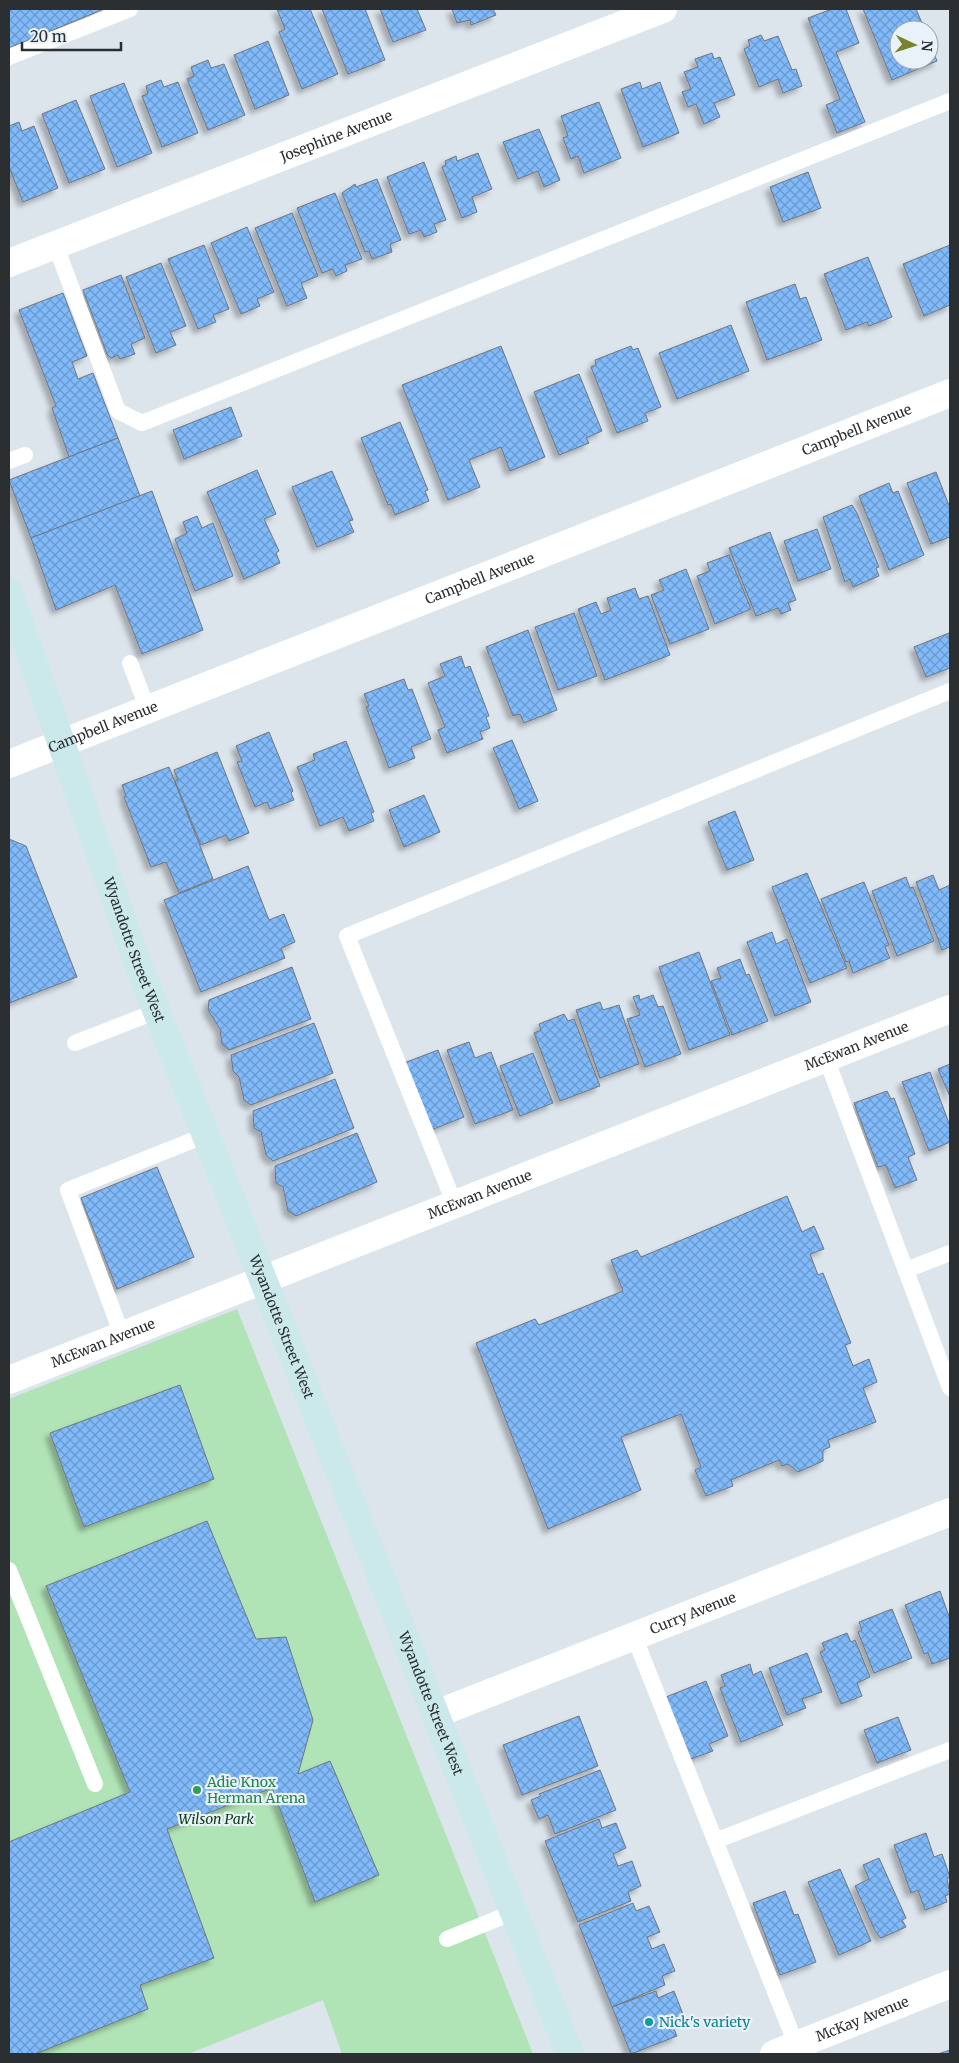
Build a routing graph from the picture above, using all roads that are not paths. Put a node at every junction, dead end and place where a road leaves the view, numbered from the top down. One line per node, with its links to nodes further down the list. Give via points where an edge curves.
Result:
1 (130, 9): 3 (lane)
2 (664, 9): 5 (street, Josephine Avenue)
3 (9, 57)
4 (950, 100): 5 (lane, via 142,423 118,412)
5 (55, 244): 6 (street, Josephine Avenue)
6 (9, 263)
7 (950, 393): 13 (street, Campbell Avenue)
8 (25, 455): 9 (lane)
9 (9, 461)
10 (9, 592): 14 (main road, Wyandotte Street West)
11 (130, 663): 13 (lane)
12 (950, 691): 21 (lane, via 347,936)
13 (148, 710): 14 (street, Campbell Avenue)
14 (62, 744): 15 (street, Campbell Avenue); 17 (main road, Wyandotte Street West)
15 (9, 764)
16 (950, 1009): 19 (street, McEwan Avenue)
17 (157, 1011): 18 (lane); 20 (main road, Wyandotte Street West)
18 (75, 1043)
19 (826, 1058): 21 (street, McEwan Avenue); 23 (lane)
20 (206, 1136): 24 (main road, Wyandotte Street West); 25 (lane, via 68,1190)
21 (455, 1205): 24 (street, McEwan Avenue)
22 (950, 1253): 23 (lane)
23 (906, 1270): 27 (lane)
24 (263, 1280): 25 (street, McEwan Avenue); 31 (main road, Wyandotte Street West)
25 (122, 1335): 26 (street, McEwan Avenue)
26 (9, 1380)
27 (950, 1388)
28 (950, 1512): 30 (street, Curry Avenue)
29 (9, 1570): 33 (lane)
30 (634, 1636): 31 (street, Curry Avenue); 34 (lane)
31 (436, 1714): 35 (main road, Wyandotte Street West)
32 (950, 1750): 34 (lane)
33 (95, 1784)
34 (715, 1841): 38 (lane)
35 (514, 1912): 36 (lane); 39 (main road, Wyandotte Street West)
36 (447, 1939)
37 (950, 1984): 38 (street, McKay Avenue)
38 (790, 2051)
39 (570, 2054)

